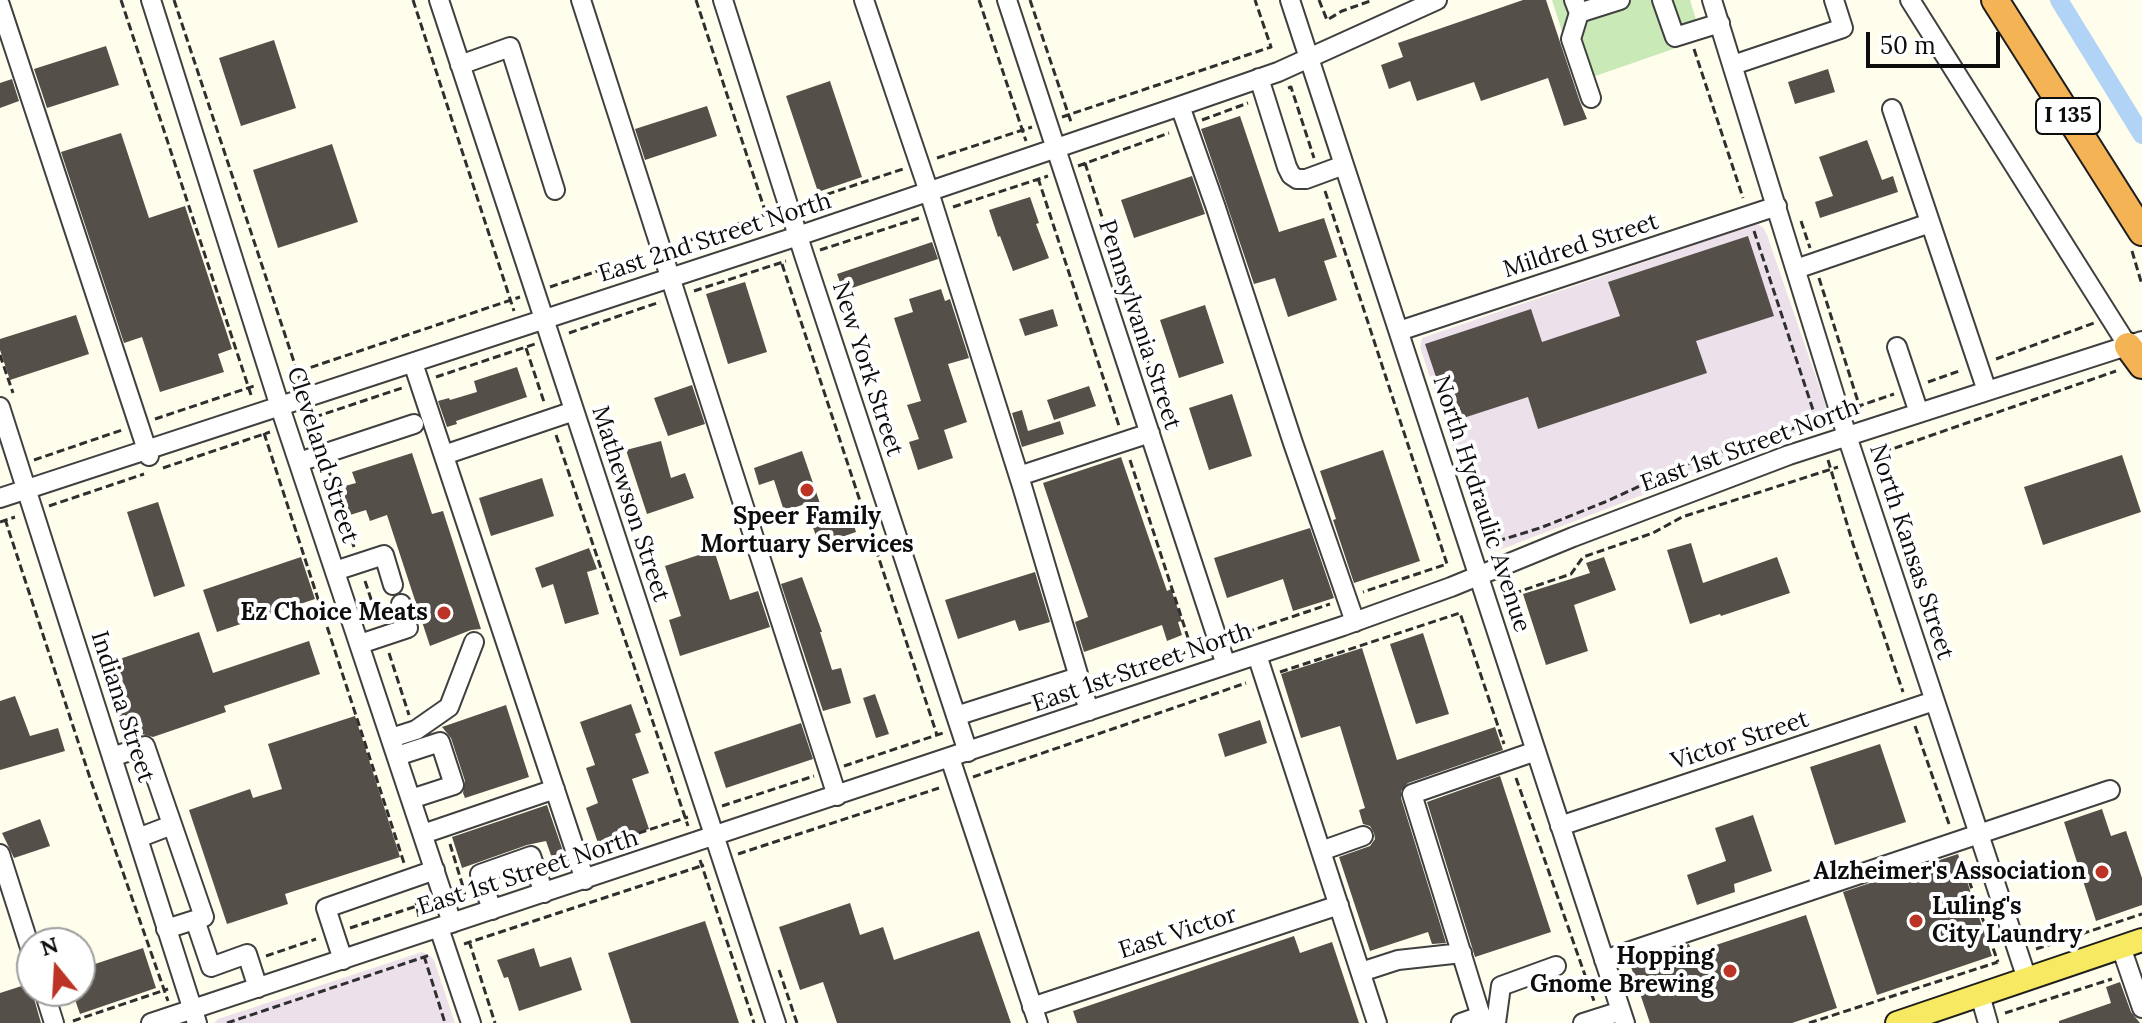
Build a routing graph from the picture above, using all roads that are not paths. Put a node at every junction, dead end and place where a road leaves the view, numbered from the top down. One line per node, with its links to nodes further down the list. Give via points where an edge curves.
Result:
1 (151, 0): 42 (street, Cleveland Street)
2 (439, 0): 19 (street, Mathewson Street)
3 (581, 0): 34 (street)
4 (723, 0): 32 (street, New York Street)
5 (864, 0): 28 (street)
6 (1007, 0): 25 (street, Pennsylvania Street)
7 (1290, 0): 18 (street, North Hydraulic Avenue)
8 (1437, 0): 18 (street, East 2nd Street North)
9 (1620, 0): 16 (street)
10 (1662, 0): 17 (street, via 1675,37)
11 (1712, 0): 17 (street, North Kansas Street)
12 (1834, 0): 20 (street, via 1843,28)
13 (1910, 0): 38 (street)
14 (1995, 0): 31 (highway, I 135)
15 (0, 5): 48 (street)
16 (1577, 7): 22 (street, via 1571,39)
17 (1720, 23): 20 (street, North Kansas Street)
18 (1309, 58): 21 (street, East 2nd Street North); 26 (street, North Hydraulic Avenue)
19 (460, 65): 27 (street, via 510,47); 35 (street, Mathewson Street)
20 (1733, 65): 29 (street, North Kansas Street)
21 (1259, 78): 23 (street, East 2nd Street North); 26 (street, via 1291,175 1306,179)
22 (1591, 98)
23 (1180, 106): 25 (street, East 2nd Street North); 58 (street)
24 (1892, 109): 30 (street)
25 (1056, 149): 28 (street, East 2nd Street North); 46 (street, Pennsylvania Street)
26 (1344, 165): 36 (street, North Hydraulic Avenue)
27 (555, 190)
28 (929, 192): 32 (street, East 2nd Street North); 51 (street)
29 (1777, 206): 33 (street, North Kansas Street); 36 (street, Mildred Street)
30 (1930, 223): 33 (street); 40 (street)
31 (2142, 232)
32 (798, 236): 34 (street, East 2nd Street North); 66 (street, New York Street)
33 (1796, 269): 47 (street, North Kansas Street)
34 (671, 278): 35 (street, East 2nd Street North); 73 (street)
35 (544, 320): 39 (street, East 2nd Street North); 43 (street, Mathewson Street)
36 (1399, 331): 55 (street, North Hydraulic Avenue)
37 (1897, 347): 44 (street)
38 (2137, 351): 40 (street, East 1st Street North)
39 (413, 363): 42 (street, East 2nd Street North); 49 (street)
40 (1987, 391): 44 (street, East 1st Street North)
41 (0, 407): 52 (street, Indiana Street)
42 (280, 407): 48 (street, East 2nd Street North); 50 (street, Cleveland Street)
43 (574, 411): 49 (street); 80 (street, Mathewson Street)
44 (1919, 413): 47 (street, East 1st Street North)
45 (414, 424): 50 (street)
46 (1150, 433): 51 (street); 62 (street, Pennsylvania Street)
47 (1847, 436): 55 (street, East 1st Street North); 64 (street, North Kansas Street)
48 (148, 453): 52 (street, East 2nd Street North)
49 (444, 455): 71 (street)
50 (299, 462): 54 (street, Cleveland Street)
51 (1019, 476): 63 (street)
52 (27, 489): 53 (street, East 2nd Street North); 70 (street, Indiana Street)
53 (1, 505)
54 (335, 571): 56 (street, via 384,555); 60 (street, Cleveland Street)
55 (1479, 575): 58 (street, East 1st Street North); 68 (street, North Hydraulic Avenue)
56 (393, 585)
57 (401, 604): 60 (street, via 408,628)
58 (1355, 622): 61 (street, East 1st Street North)
59 (474, 642): 67 (street, via 449,707)
60 (360, 644): 67 (street, Cleveland Street)
61 (1257, 655): 62 (street, East 1st Street North); 82 (street)
62 (1226, 665): 65 (street, East 1st Street North)
63 (1080, 682): 65 (street); 66 (street)
64 (1934, 701): 76 (street, Victor Street); 78 (street, North Kansas Street)
65 (1089, 711): 69 (street, East 1st Street North)
66 (958, 722): 69 (street, New York Street)
67 (394, 747): 74 (street, Cleveland Street); 74 (street, via 440,742 445,756 454,785)
68 (1536, 751): 76 (street, North Hydraulic Avenue); 94 (street, via 1412,794)
69 (959, 755): 73 (street, East 1st Street North); 103 (street, New York Street, via 958,782)
70 (112, 757): 75 (street, via 145,746); 81 (street, Indiana Street)
71 (555, 789): 77 (street); 85 (street)
72 (2110, 790): 78 (street)
73 (837, 796): 80 (street, East 1st Street North)
74 (411, 799): 77 (street, Cleveland Street)
75 (172, 825): 81 (street); 89 (street, via 204,917)
76 (1560, 826): 96 (street, North Hydraulic Avenue)
77 (423, 834): 84 (street, Cleveland Street)
78 (1979, 834): 96 (street); 99 (street, North Kansas Street)
79 (1363, 836): 82 (street)
80 (714, 837): 85 (street, East 1st Street North); 112 (street, Mathewson Street)
81 (138, 838): 92 (street, Indiana Street)
82 (1321, 851): 87 (street)
83 (0, 854): 91 (street)
84 (435, 870): 90 (street, Cleveland Street, via 444,897); 95 (street, via 326,908)
85 (585, 880): 86 (street, East 1st Street North)
86 (544, 893): 88 (street, East 1st Street North); 88 (street, via 531,856 480,874)
87 (1339, 905): 98 (street); 103 (street, East Victor)
88 (492, 910): 90 (street, East 1st Street North)
89 (195, 920): 92 (street); 100 (street, via 211,967 247,954)
90 (445, 926): 95 (street, East 1st Street North); 111 (street, Cleveland Street, via 446,949)
91 (23, 927)
92 (166, 929): 104 (street, Indiana Street)
93 (2132, 943): 99 (main road); 102 (street, via 2130,973)
94 (1462, 953): 98 (street, via 1398,960); 108 (street)
95 (343, 960): 100 (street, East 1st Street North)
96 (1604, 960): 106 (street, North Hydraulic Avenue)
97 (1556, 966): 108 (street, via 1501,986)
98 (1361, 972): 113 (street)
99 (2027, 979): 101 (main road)
100 (258, 988): 104 (street, East 1st Street North)
101 (1980, 995): 105 (main road); 109 (street)
102 (2142, 1008)
103 (1035, 1015)
104 (194, 1016): 110 (street, East 1st Street North)
105 (1938, 1016): 115 (main road)
106 (1623, 1017): 107 (street)
107 (1592, 1020)
108 (1487, 1021): 114 (street)
109 (1988, 1021)
110 (151, 1023)
111 (471, 1023)
112 (776, 1023)
113 (1377, 1023)
114 (1461, 1023)
115 (1897, 1023)

